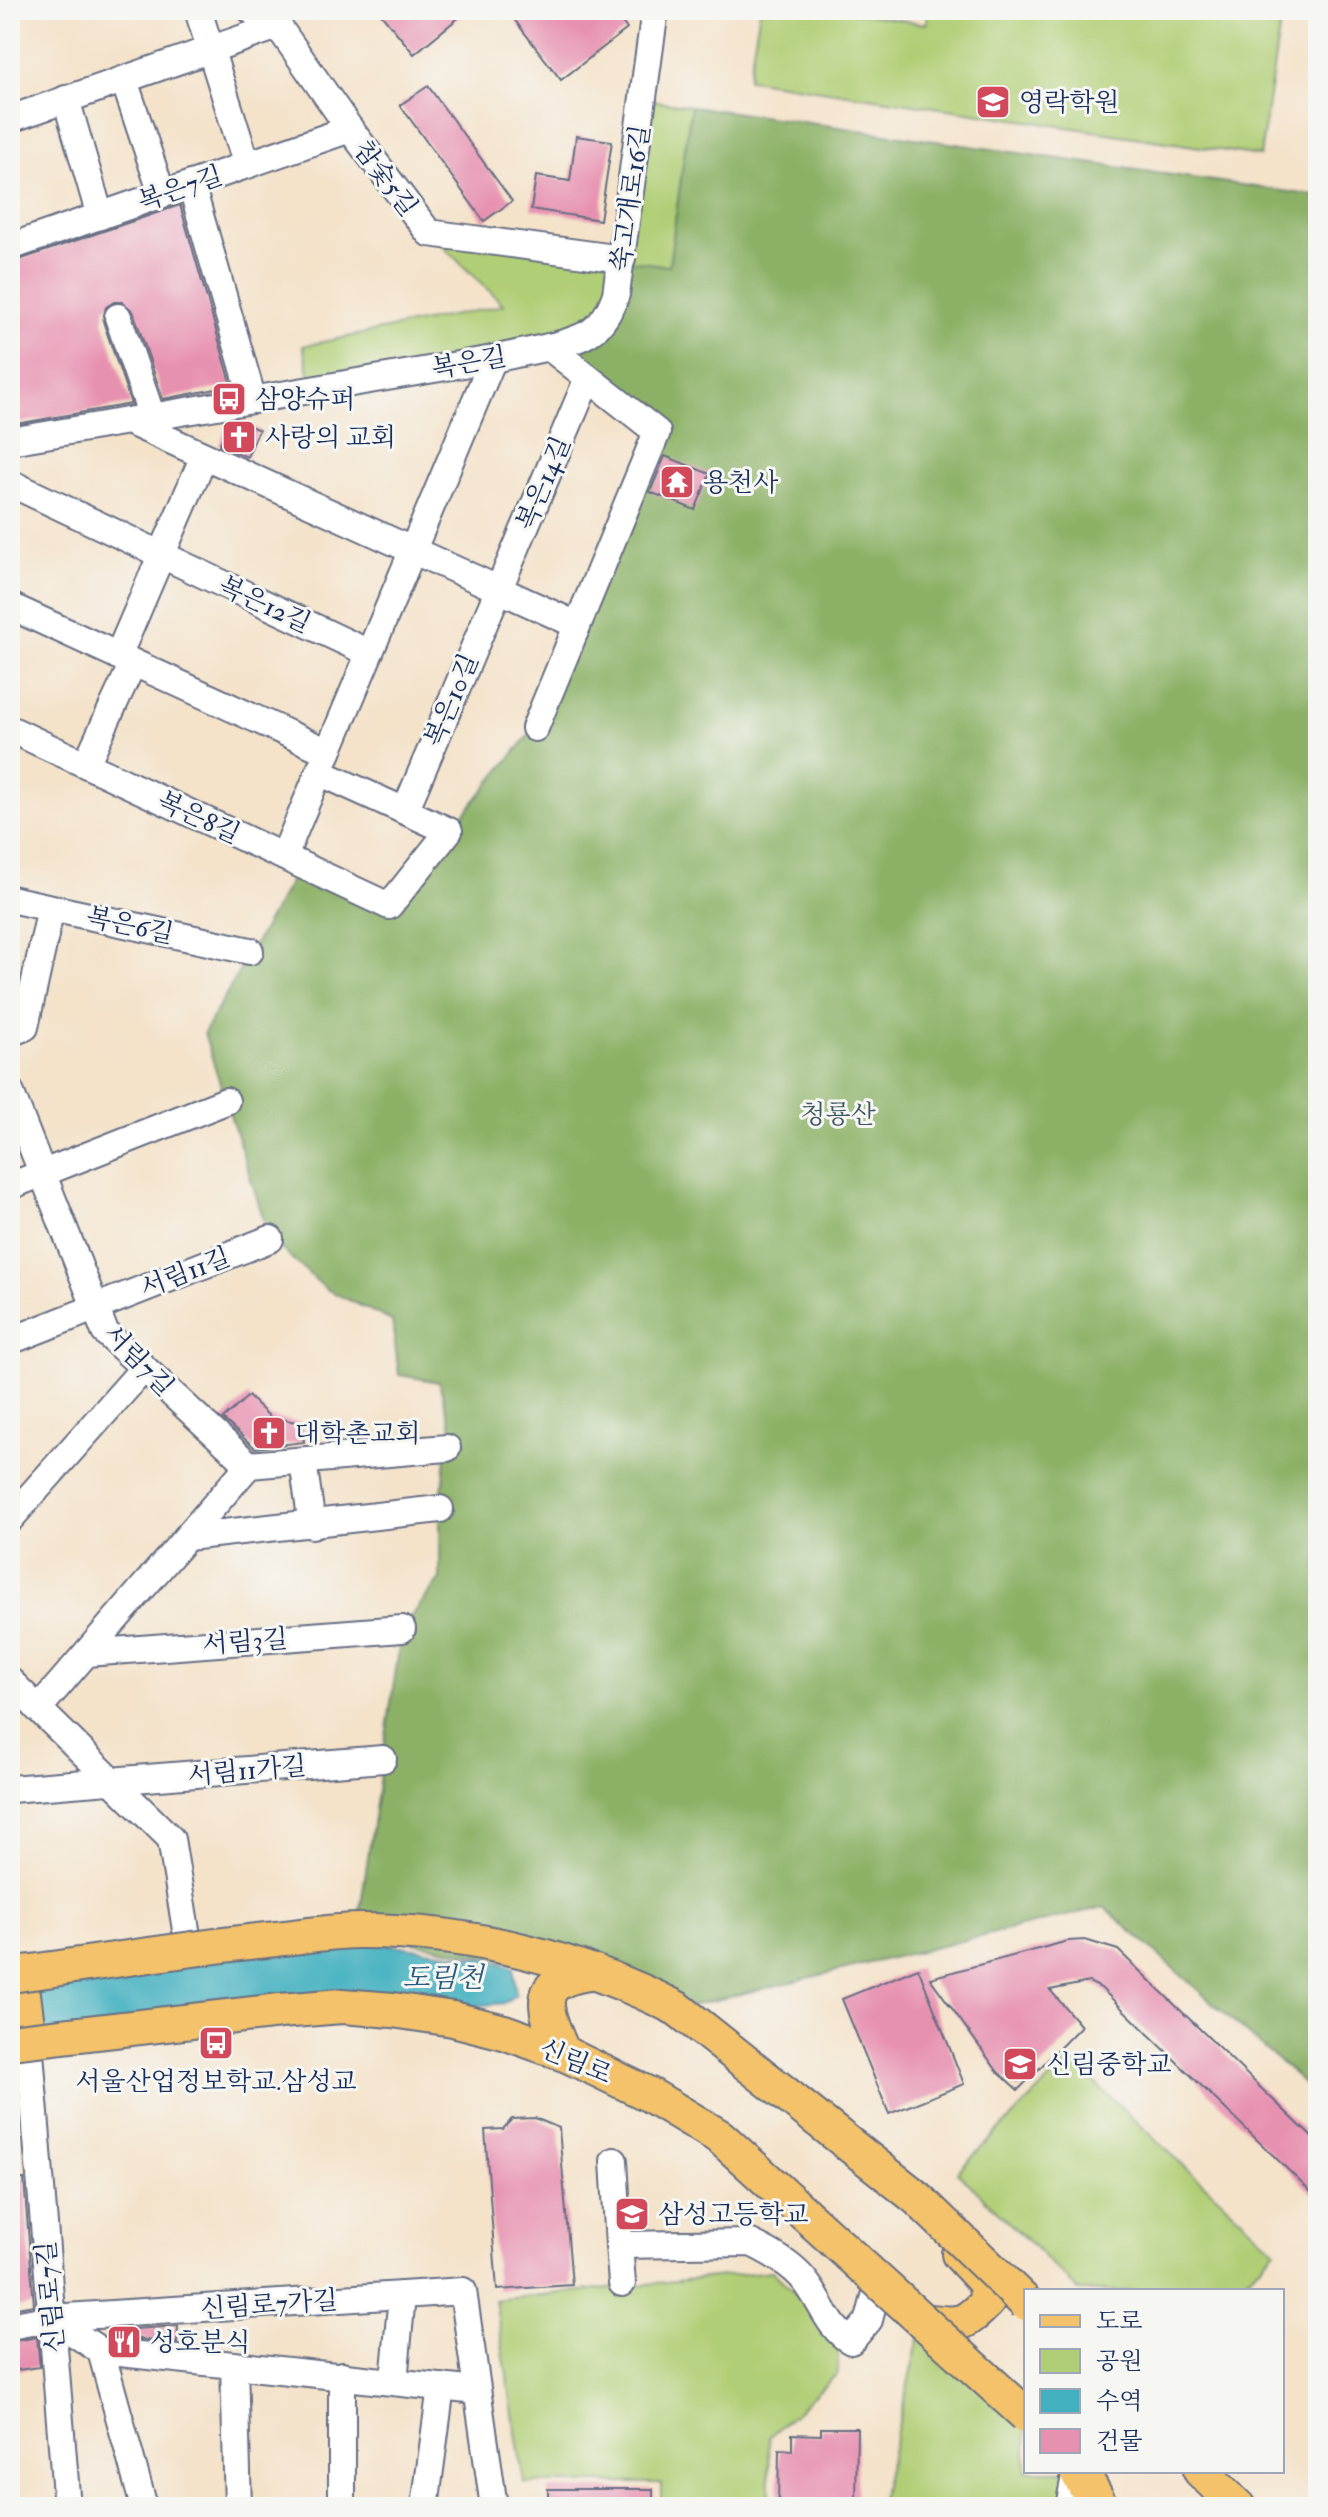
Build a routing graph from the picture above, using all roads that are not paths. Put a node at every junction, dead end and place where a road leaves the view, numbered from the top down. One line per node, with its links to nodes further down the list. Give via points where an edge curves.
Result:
1 (198, 10): 5 (street)
2 (251, 10): 4 (street, 참숯5길)
3 (655, 10): 15 (street, 쑥고개로16길)
4 (278, 26): 5 (street); 9 (street, 참숯5길)
5 (211, 50): 6 (street); 10 (street)
6 (124, 80): 7 (street); 12 (street)
7 (66, 99): 8 (street); 13 (street)
8 (10, 119)
9 (350, 129): 10 (street, 복은7길); 15 (street, 참숯5길, via 429,233)
10 (247, 165): 11 (street, 복은7길)
11 (191, 184): 12 (street, 복은7길); 20 (street)
12 (162, 194): 13 (street, 복은7길)
13 (100, 216): 14 (street, 복은7길)
14 (10, 247)
15 (622, 259): 17 (street, 쑥고개로16길, via 616,294 603,323 591,334)
16 (118, 317): 21 (street)
17 (549, 347): 18 (street, 복은길); 19 (street)
18 (493, 359): 20 (street, 복은길); 25 (street)
19 (588, 378): 27 (street, 복은14길); 29 (street, via 657,432)
20 (253, 400): 21 (street, 복은길)
21 (140, 419): 22 (street, 복은길); 23 (street)
22 (10, 441)
23 (204, 456): 25 (street); 26 (street)
24 (10, 483): 26 (street, 복은12길)
25 (412, 550): 27 (street); 30 (street)
26 (162, 555): 30 (street, 복은12길); 31 (street)
27 (498, 589): 29 (street); 36 (street, 복은10길)
28 (10, 606): 31 (street)
29 (577, 625): 32 (street)
30 (369, 653): 34 (street)
31 (126, 659): 34 (street); 35 (street)
32 (535, 728)
33 (10, 729): 35 (street, 복은8길)
34 (324, 762): 36 (street); 37 (street)
35 (86, 764): 37 (street, 복은8길)
36 (405, 811): 37 (street, 복은8길, via 449,831 389,906)
37 (284, 856)
38 (10, 899): 39 (street, 복은6길)
39 (51, 908): 40 (street, 복은6길); 41 (street, via 25,1027)
40 (250, 951)
41 (10, 1033)
42 (10, 1091): 44 (street, 서림7길)
43 (226, 1101): 44 (street)
44 (42, 1173): 45 (street); 47 (street, 서림7길)
45 (10, 1186)
46 (270, 1239): 47 (street, 서림11길)
47 (95, 1307): 48 (street, 서림11길); 49 (street, 서림7길, via 105,1332)
48 (10, 1341)
49 (144, 1368): 52 (street, 서림7길); 54 (street)
50 (447, 1448): 51 (street)
51 (303, 1461): 52 (street); 55 (street)
52 (249, 1465): 56 (street)
53 (440, 1509): 55 (street)
54 (10, 1519)
55 (312, 1525): 56 (street)
56 (187, 1537): 58 (street)
57 (402, 1629): 58 (street, 서림3길)
58 (87, 1653): 60 (street)
59 (10, 1681): 60 (street)
60 (38, 1709): 62 (street)
61 (383, 1759): 62 (street, 서림11가길)
62 (112, 1781): 63 (street, 서림11가길); 64 (street, via 171,1839)
63 (10, 1789)
64 (189, 1948): 65 (main road, bridge, via 357,1931 399,1932 502,1947); 66 (main road, bridge)
65 (597, 1972): 68 (main road, bridge, via 562,1978 549,1994 546,2012); 70 (main road, bridge, via 678,2009)
66 (15, 1974): 67 (main road)
67 (19, 2041): 68 (main road, 신림로, bridge, via 342,2006 453,2019); 76 (street, 신림로7길)
68 (563, 2053): 72 (main road, 신림로, bridge, via 650,2095 720,2137)
69 (614, 2161): 71 (street)
70 (945, 2225): 75 (main road, bridge); 77 (main road, bridge, via 955,2249 986,2283 987,2302 969,2320 955,2325)
71 (619, 2245): 72 (street, via 751,2243 806,2281 838,2332 851,2341 869,2320); 73 (street)
72 (879, 2281): 77 (main road, 신림로, bridge)
73 (622, 2283)
74 (402, 2295): 76 (street, 신림로7가길); 82 (street); 84 (street, 신림로7가길, via 463,2291)
75 (1024, 2301)
76 (51, 2318): 78 (street); 79 (street, 신림로7가길); 90 (street, 신림로7길)
77 (923, 2321): 85 (main road, 신림로, bridge)
78 (10, 2326)
79 (101, 2351): 80 (street, 신림로7가길); 91 (street)
80 (234, 2365): 81 (street, 신림로7가길); 92 (street)
81 (342, 2375): 82 (street, 신림로7가길); 93 (street)
82 (394, 2381): 83 (street, 신림로7가길)
83 (441, 2387): 84 (street, 신림로7가길); 94 (street)
84 (477, 2391): 95 (street, 신림로7가길)
85 (1024, 2413)
86 (1078, 2473): 96 (street)
87 (1079, 2473): 97 (highway)
88 (1080, 2473): 98 (main road)
89 (1203, 2473): 99 (main road)
90 (67, 2507)
91 (144, 2507)
92 (238, 2507)
93 (342, 2507)
94 (425, 2507)
95 (494, 2507)
96 (1069, 2507)
97 (1099, 2507)
98 (1119, 2507)
99 (1238, 2507)

